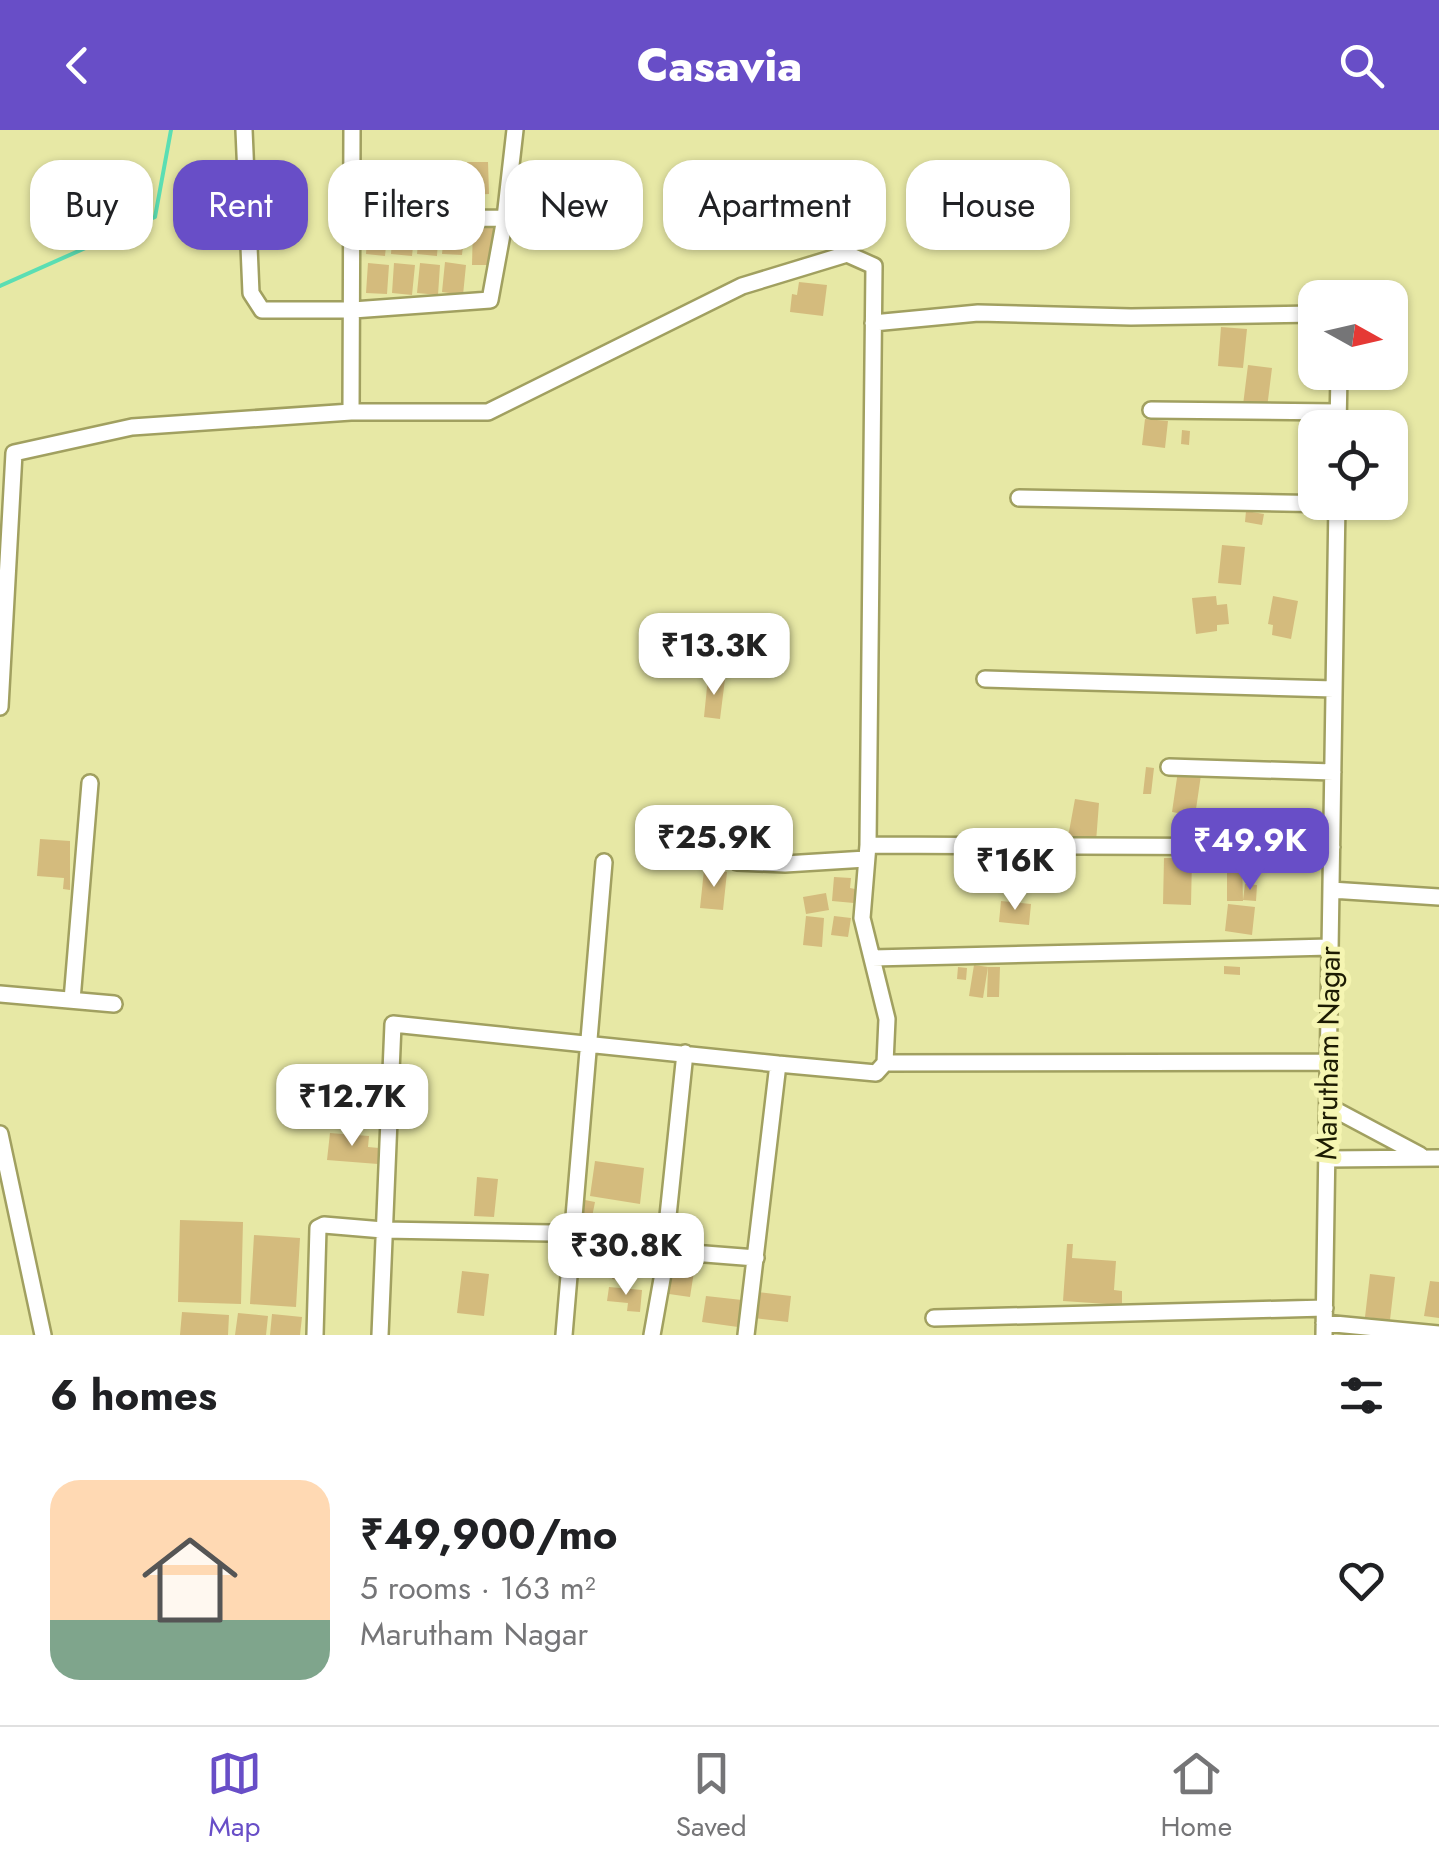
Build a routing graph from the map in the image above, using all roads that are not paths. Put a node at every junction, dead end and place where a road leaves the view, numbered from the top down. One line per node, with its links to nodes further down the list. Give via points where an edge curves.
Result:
1 (244, 130): 9 (street, via 251,293 262,310)
2 (352, 130): 4 (street)
3 (515, 130): 5 (street)
4 (352, 160)
5 (512, 160)
6 (485, 218): 7 (street)
7 (505, 218): 9 (street, via 490,300)
8 (352, 250): 9 (street)
9 (353, 310): 13 (street)
10 (1298, 314): 11 (street, via 978,313)
11 (873, 324): 13 (street, via 874,266 847,254 742,286 488,412); 25 (street)
12 (1151, 410): 14 (street)
13 (351, 412): 20 (street, via 132,427 14,453)
14 (1298, 418)
15 (1019, 498): 16 (street)
16 (1298, 502)
17 (1337, 520): 19 (street, Marutham Nagar)
18 (985, 680): 19 (street)
19 (1334, 690): 22 (street, Marutham Nagar)
20 (0, 707)
21 (1169, 767): 22 (street)
22 (1333, 772): 24 (street, Marutham Nagar)
23 (90, 783): 33 (street)
24 (1332, 847): 25 (street); 28 (street, Marutham Nagar)
25 (867, 852): 27 (street, via 785,864); 31 (street, via 862,918)
26 (604, 862): 35 (street)
27 (737, 862)
28 (1331, 890): 29 (street); 30 (street, Marutham Nagar)
29 (1439, 897)
30 (1330, 947): 31 (street); 37 (street, Marutham Nagar)
31 (872, 958): 38 (street, via 887,1019)
32 (0, 994): 33 (street)
33 (72, 1000): 34 (street)
34 (114, 1004)
35 (589, 1044): 36 (street); 44 (street, via 392,1024); 45 (street)
36 (684, 1053): 39 (street); 46 (street)
37 (1328, 1062): 38 (street); 40 (street, Marutham Nagar)
38 (885, 1063): 39 (street, via 876,1073)
39 (778, 1064): 47 (street)
40 (1328, 1106): 42 (street); 43 (street, Marutham Nagar)
41 (0, 1134): 51 (street)
42 (1431, 1158): 43 (street)
43 (1327, 1159): 49 (street, Marutham Nagar)
44 (383, 1230): 45 (street); 52 (street, via 318,1228); 53 (street)
45 (573, 1234): 46 (street); 54 (street)
46 (666, 1243): 47 (street); 55 (street)
47 (756, 1258): 56 (street)
48 (934, 1318): 49 (street)
49 (1324, 1322): 50 (street)
50 (1439, 1334)
51 (44, 1335)
52 (314, 1335)
53 (380, 1335)
54 (564, 1335)
55 (652, 1335)
56 (746, 1335)

